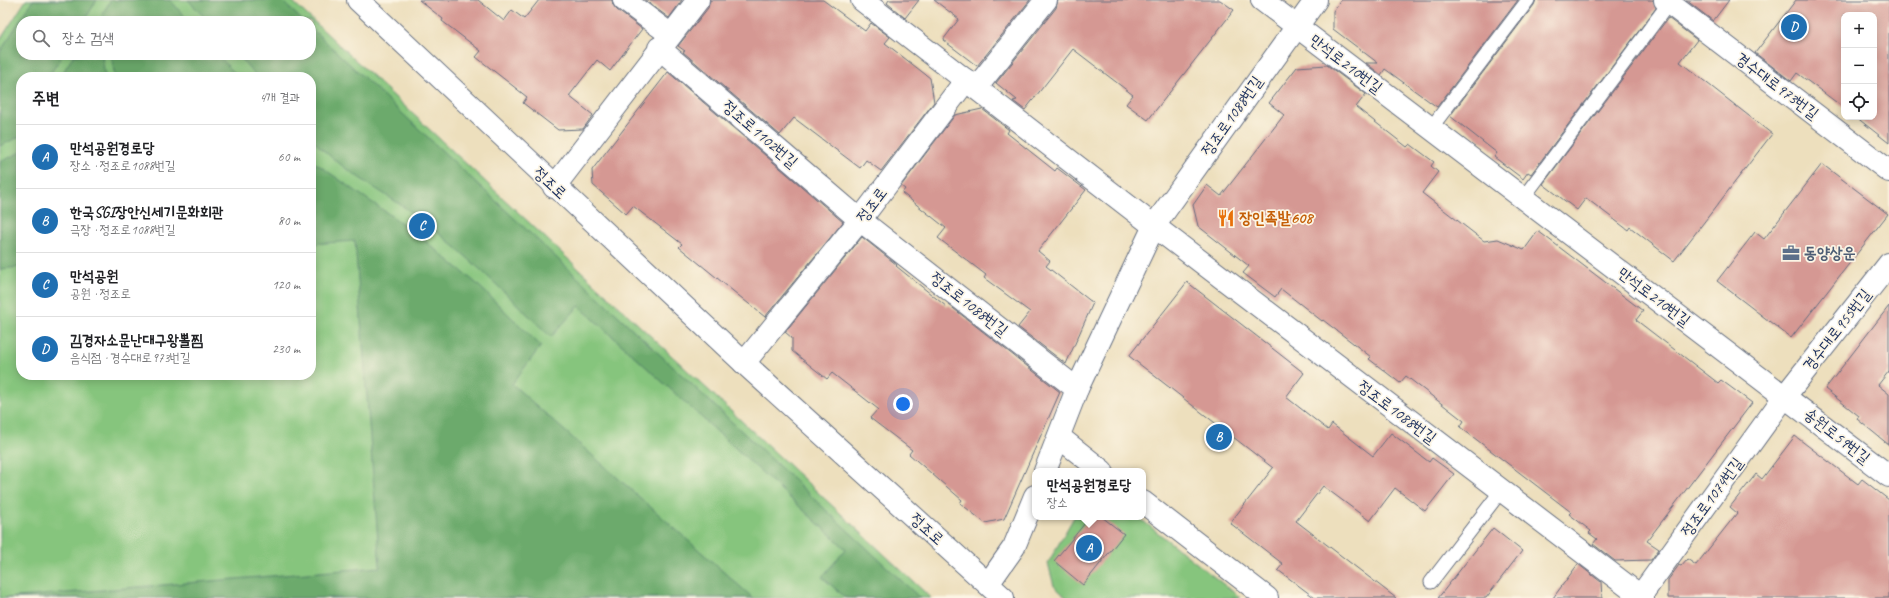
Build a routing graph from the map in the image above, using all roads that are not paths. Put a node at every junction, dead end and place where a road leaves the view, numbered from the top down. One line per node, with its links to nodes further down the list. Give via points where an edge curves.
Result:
1 (358, 0): 15 (street, 정조로)
2 (624, 0): 11 (street, 정조로1102번길)
3 (698, 0): 11 (street)
4 (1046, 0): 12 (street)
5 (1262, 0): 10 (street, 만석로210번길)
6 (1316, 0): 10 (street)
7 (1528, 0): 13 (lane)
8 (1667, 1): 14 (street, 경수대로973번길); 16 (lane)
9 (872, 3): 12 (street)
10 (1296, 26): 13 (street, 만석로210번길); 18 (street, 정조로1088번길)
11 (665, 42): 15 (street); 17 (street, 정조로1102번길)
12 (971, 84): 17 (street, 정조로); 18 (street, 정조로1088번길)
13 (1430, 128): 16 (street, 만석로210번길)
14 (1889, 171)
15 (554, 187): 20 (street, 정조로)
16 (1523, 198): 22 (street, 만석로210번길)
17 (860, 220): 20 (street, 정조로); 21 (street, 정조로1088번길)
18 (1154, 226): 21 (street, 정조로1088번길); 27 (street, 정조로1088번길)
19 (1889, 264): 22 (street, 경수대로955번길)
20 (744, 364): 31 (street, 정조로)
21 (1078, 389): 23 (street, 정조로1088번길)
22 (1785, 396): 26 (street, 송원로59번길); 32 (street, 정조로1074번길)
23 (1059, 437): 24 (street, 정조로1088번길); 25 (street)
24 (1046, 468)
25 (1098, 468)
26 (1889, 476)
27 (1501, 491): 30 (lane); 32 (street, 정조로1088번길)
28 (1032, 503): 31 (street)
29 (1146, 504): 33 (street)
30 (1431, 582)
31 (995, 591)
32 (1641, 597)
33 (1267, 598)

